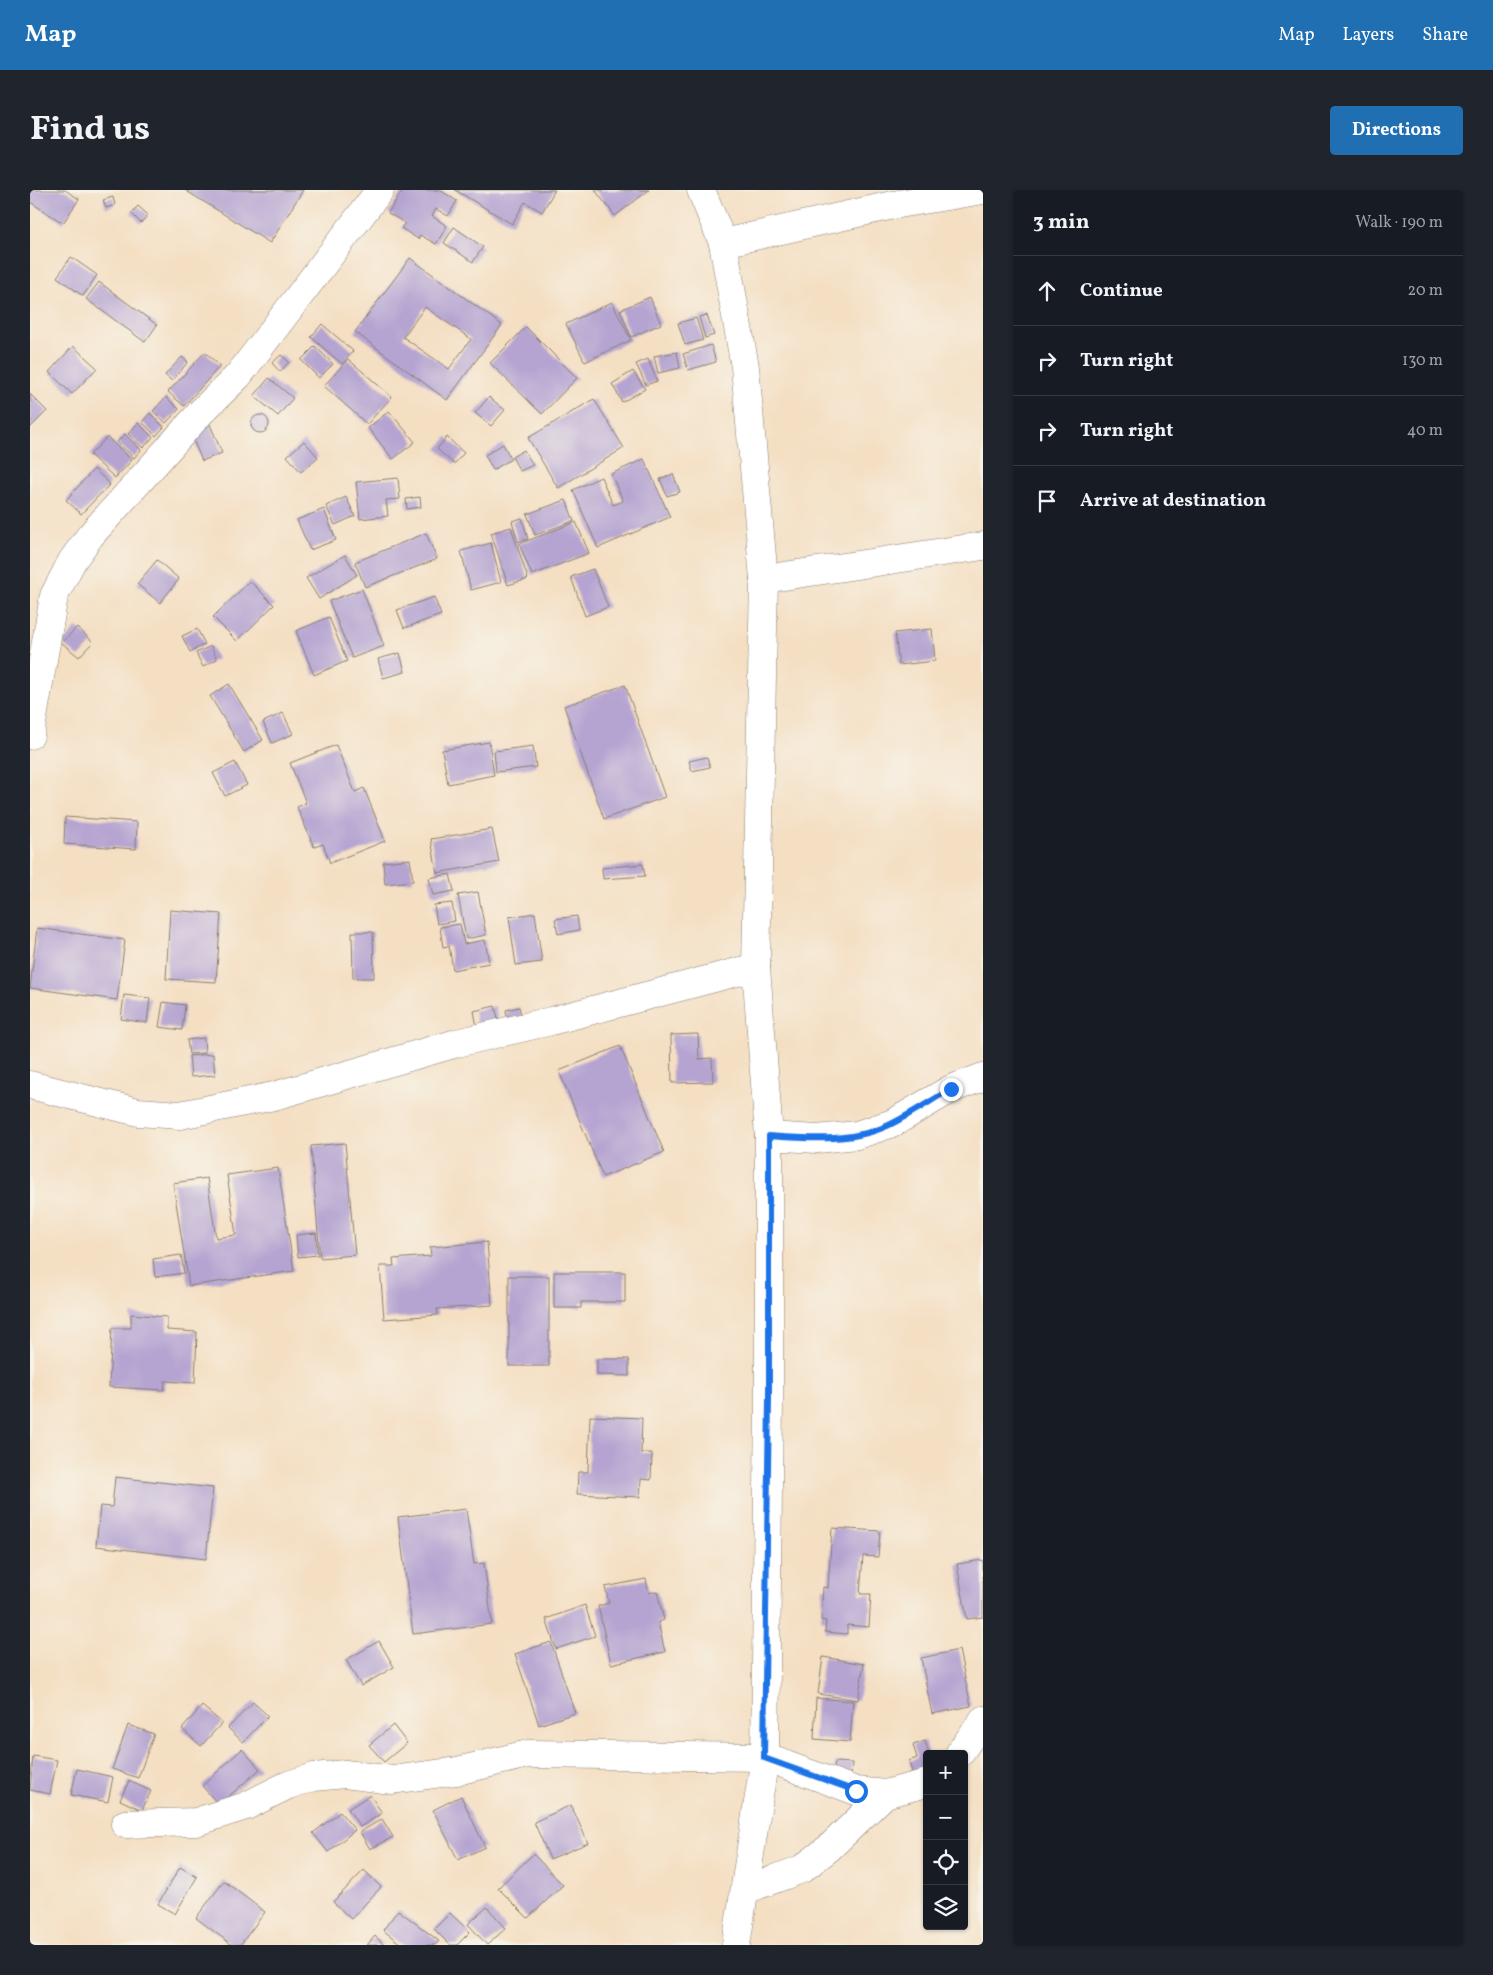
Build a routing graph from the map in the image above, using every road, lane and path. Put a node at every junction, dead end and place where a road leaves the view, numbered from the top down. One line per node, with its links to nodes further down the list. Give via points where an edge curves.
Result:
1 (380, 190): 7 (street, via 238,376 195,418 90,536 72,561 54,596)
2 (701, 190): 4 (street)
3 (983, 190): 4 (street, via 893,205)
4 (723, 243): 6 (street, via 745,366)
5 (983, 546): 6 (street)
6 (764, 579): 8 (street)
7 (30, 735)
8 (756, 967): 10 (street, via 457,1043 274,1096 180,1115 138,1112); 11 (street)
9 (983, 1077): 11 (street, via 951,1089 893,1123 857,1135 817,1139)
10 (30, 1085)
11 (769, 1136): 14 (street)
12 (983, 1720): 13 (street)
13 (962, 1750)
14 (764, 1758): 16 (street, via 856,1791); 17 (street, via 528,1754 457,1771 392,1780 345,1774 314,1777 288,1785 246,1806 196,1822); 18 (street)
15 (923, 1784): 16 (street)
16 (885, 1794): 18 (street, via 829,1848 802,1869)
17 (125, 1824)
18 (745, 1890): 19 (street)
19 (736, 1945)

